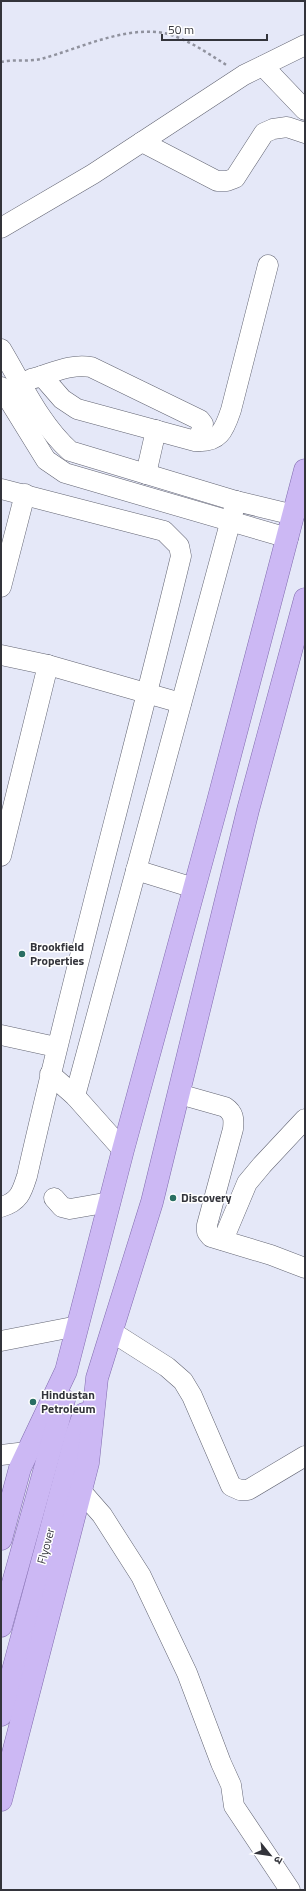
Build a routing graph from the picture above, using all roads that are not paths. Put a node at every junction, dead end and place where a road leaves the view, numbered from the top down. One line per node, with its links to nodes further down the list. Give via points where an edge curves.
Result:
1 (305, 45): 2 (street)
2 (263, 66): 3 (street); 5 (street, via 244,75)
3 (305, 110)
4 (305, 133): 5 (street, via 287,127 264,133 236,178 227,181 217,181)
5 (142, 142): 6 (street)
6 (1, 228)
7 (268, 265): 13 (street, via 227,424 209,442)
8 (2, 354): 10 (street)
9 (42, 376): 10 (street); 12 (street, via 62,399 77,409); 13 (street, via 70,366 91,367 200,420 203,424)
10 (21, 382): 14 (street, via 55,438)
11 (1, 387): 16 (street, via 46,460)
12 (156, 430): 13 (street); 17 (street)
13 (198, 441)
14 (70, 451): 16 (street); 17 (street)
15 (305, 470): 21 (main road)
16 (65, 472): 22 (street)
17 (146, 474): 20 (street)
18 (1, 489): 19 (street)
19 (25, 494): 24 (street); 28 (street, via 164,531 179,546 181,556)
20 (236, 501): 21 (street); 22 (street)
21 (294, 515): 23 (main road)
22 (230, 521): 23 (street); 29 (street)
23 (288, 538): 32 (main road)
24 (1, 587)
25 (305, 599): 36 (main road, via 248,810)
26 (1, 655): 27 (street)
27 (48, 665): 28 (street); 30 (street)
28 (148, 693): 29 (street); 34 (street)
29 (181, 703): 31 (street)
30 (1, 856)
31 (136, 870): 32 (street); 37 (street)
32 (194, 888): 39 (main road)
33 (1, 1035): 34 (street)
34 (56, 1047): 35 (street)
35 (50, 1074): 37 (street); 42 (street, via 22,1192 12,1204)
36 (179, 1094): 43 (street, via 225,1107 234,1119 207,1225 211,1237); 46 (main road, via 152,1202)
37 (75, 1096): 39 (street)
38 (305, 1119): 43 (street, via 247,1183)
39 (123, 1150): 41 (main road)
40 (54, 1198): 41 (street, via 62,1207 70,1209)
41 (110, 1202): 45 (main road)
42 (1, 1207)
43 (222, 1240): 44 (street)
44 (305, 1268)
45 (78, 1326): 47 (street); 48 (main road)
46 (112, 1332): 49 (main road); 52 (street, via 167,1367 182,1381 192,1396 231,1486 248,1490)
47 (1, 1341)
48 (66, 1371): 50 (main road); 55 (main road, Flyover, via 66,1390)
49 (97, 1378): 53 (main road, via 88,1463); 56 (main road, Flyover, via 76,1436)
50 (27, 1452): 51 (street); 54 (main road)
51 (1, 1455)
52 (305, 1456)
53 (81, 1490): 57 (main road); 58 (street, via 102,1515 141,1576 187,1673 221,1763 232,1785 234,1806)
54 (2, 1528)
55 (1, 1626)
56 (1, 1715)
57 (1, 1800)
58 (290, 1890)

